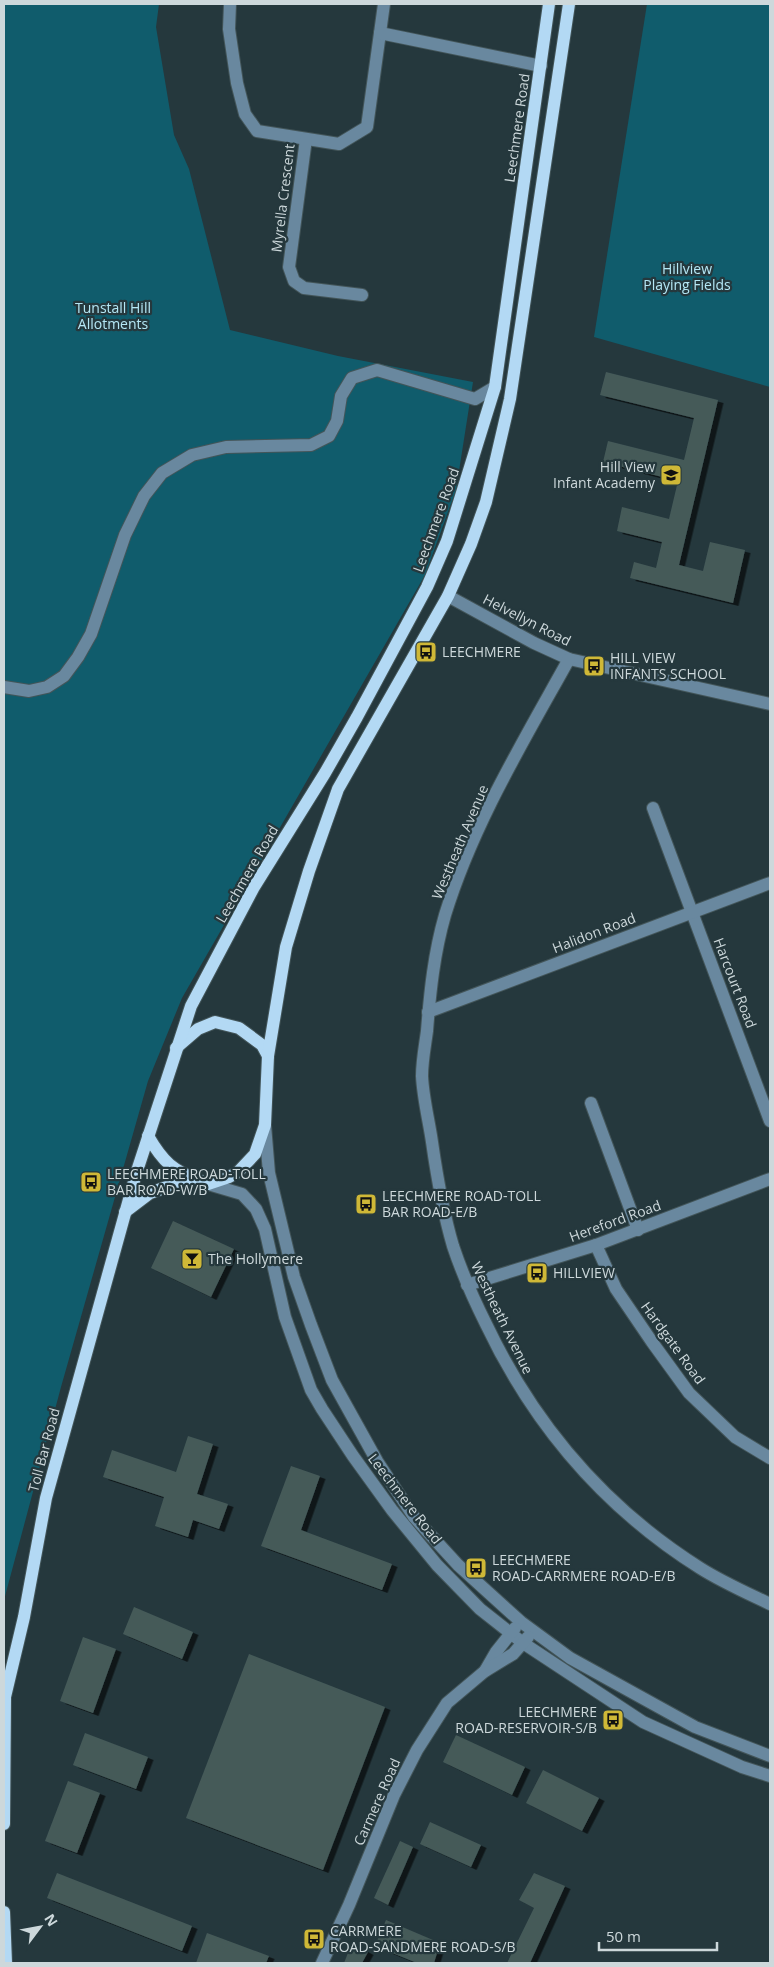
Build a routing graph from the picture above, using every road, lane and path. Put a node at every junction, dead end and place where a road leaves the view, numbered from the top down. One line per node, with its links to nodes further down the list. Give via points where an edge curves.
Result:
1 (230, 4): 8 (street, Myrella Crescent, via 230,38 245,114 257,131)
2 (384, 4): 5 (street, Myrella Crescent)
3 (549, 4): 6 (main road, Leechmere Road)
4 (569, 4): 7 (main road, Leechmere Road)
5 (380, 34): 6 (street); 8 (street, Myrella Crescent, via 366,127 339,144)
6 (541, 66): 7 (main road); 10 (main road, Leechmere Road)
7 (560, 68): 12 (main road, Leechmere Road, via 510,399 486,502 472,544)
8 (306, 139): 9 (street, Myrella Crescent, via 289,267 291,274 294,281 304,288)
9 (362, 295)
10 (495, 387): 11 (main road, Leechmere Road, via 447,541); 14 (street, via 475,399 377,370 352,378 341,396 337,421 329,436 310,445 226,447 192,455 162,473 144,496 125,535 91,634 64,676 29,691)
11 (428, 587): 12 (main road); 20 (main road, Leechmere Road, via 325,773 254,887 191,1006)
12 (448, 596): 13 (street, Helvellyn Road); 21 (main road, Leechmere Road, via 338,789 286,947)
13 (569, 659): 15 (street, Helvellyn Road); 19 (street, Westheath Avenue, via 502,782 461,869 440,935 432,970)
14 (4, 687)
15 (770, 704)
16 (653, 808): 18 (street, Harcourt Road)
17 (770, 883): 18 (street, Halidon Road)
18 (692, 912): 19 (street, Halidon Road); 23 (street, Harcourt Road)
19 (428, 1012): 32 (street, Westheath Avenue, via 422,1076 443,1204)
20 (176, 1048): 21 (main road, via 198,1029 215,1022 239,1028 262,1045); 25 (main road, Leechmere Road)
21 (268, 1056): 24 (main road, Leechmere Road)
22 (591, 1103): 30 (street)
23 (770, 1121)
24 (265, 1125): 28 (main road, via 255,1154 238,1172); 35 (street, Leechmere Road, via 269,1173 294,1277 332,1380 377,1461 414,1516 458,1565)
25 (148, 1136): 26 (main road, Leechmere Road); 28 (main road, Leechmere Road, via 166,1163)
26 (136, 1174): 29 (main road, Toll Bar Road)
27 (770, 1179): 30 (street, Hereford Road)
28 (208, 1184): 29 (main road, via 172,1185 150,1193); 37 (street, Leechmere Road, via 242,1194 256,1209 265,1229 285,1317 311,1390 353,1456 437,1565 480,1609)
29 (125, 1212): 40 (main road, Toll Bar Road, via 46,1498 24,1617)
30 (638, 1230): 31 (street, Hereford Road)
31 (596, 1245): 32 (street, Hereford Road); 33 (street, Hardgate Road, via 616,1289 689,1393 735,1436)
32 (467, 1285): 34 (street, Westheath Avenue, via 504,1362 529,1403 589,1477 636,1521 701,1569)
33 (770, 1458)
34 (770, 1604)
35 (520, 1622): 36 (street, Leechmere Road); 37 (street, Carmere Road)
36 (533, 1631): 38 (street, Carmere Road); 41 (street, Leechmere Road, via 570,1658 695,1727)
37 (511, 1634): 38 (street, Leechmere Road); 39 (street, Carmere Road)
38 (523, 1643): 39 (street, Carmere Road, via 506,1660); 42 (street, Leechmere Road, via 643,1722)
39 (486, 1671): 46 (street, Carmere Road, via 447,1703 417,1750 394,1795)
40 (4, 1700): 43 (main road, Toll Bar Road)
41 (770, 1756)
42 (770, 1776)
43 (4, 1824)
44 (4, 1912): 45 (main road)
45 (6, 1963)
46 (322, 1963)

